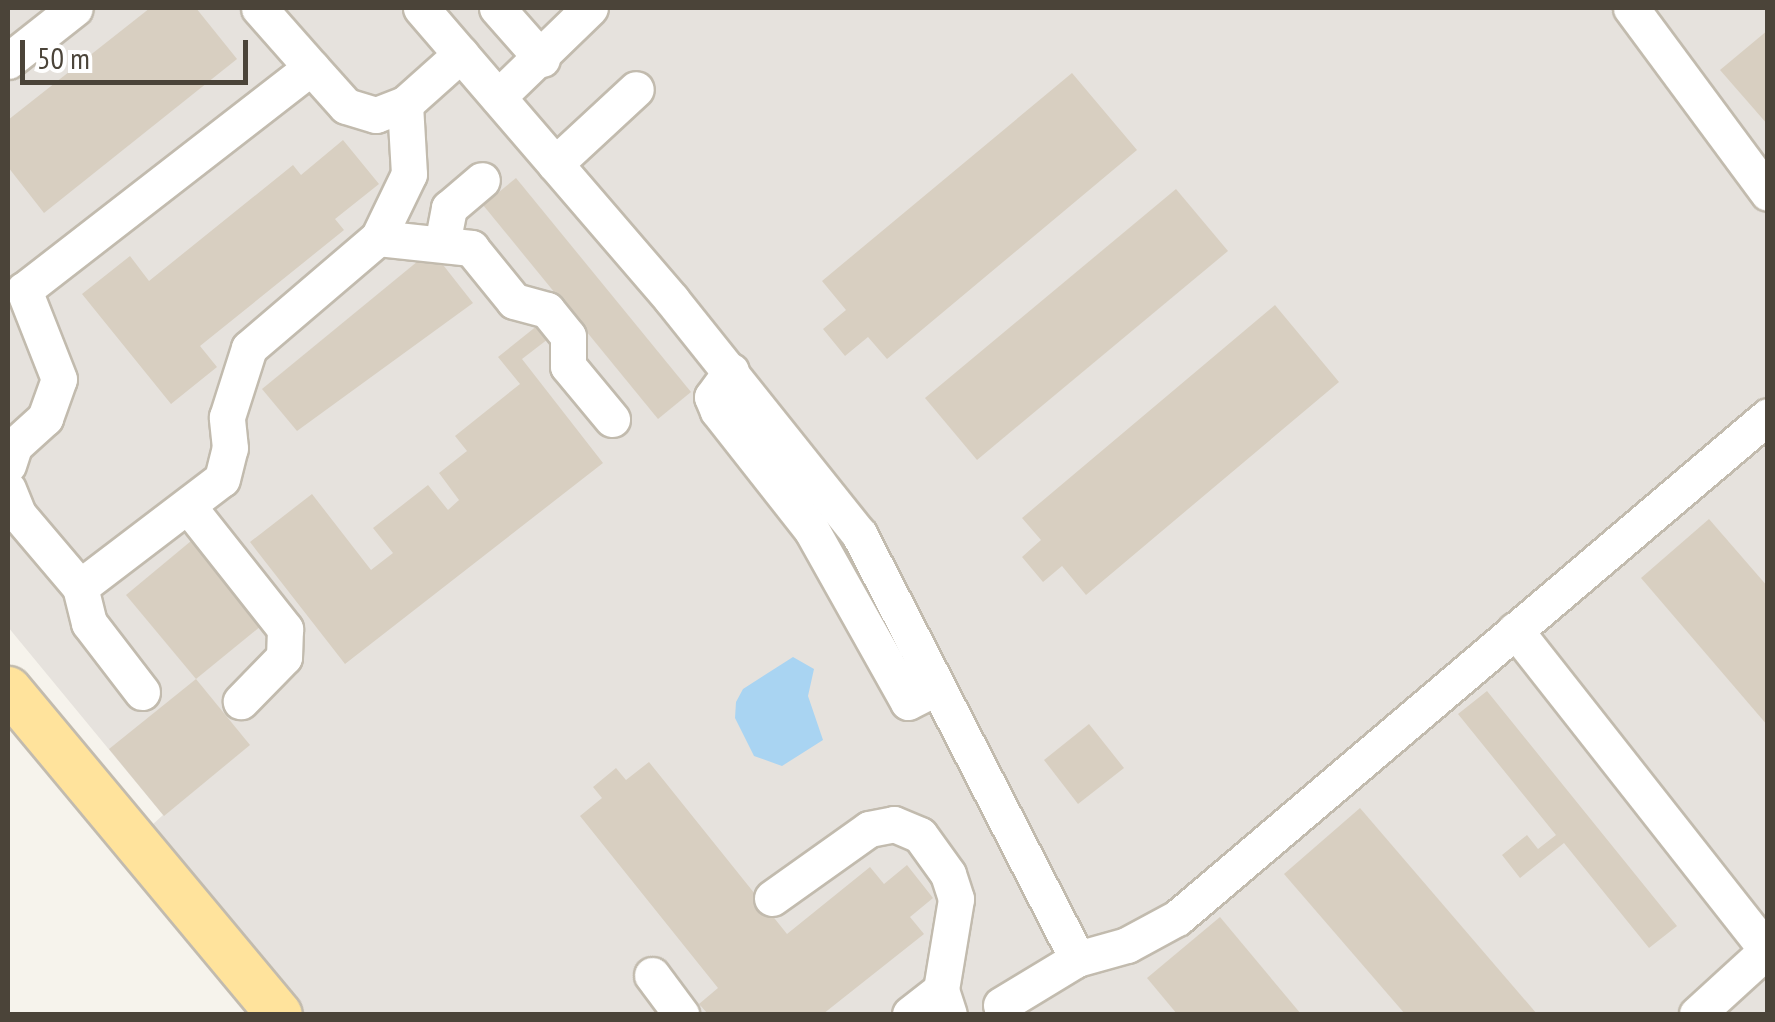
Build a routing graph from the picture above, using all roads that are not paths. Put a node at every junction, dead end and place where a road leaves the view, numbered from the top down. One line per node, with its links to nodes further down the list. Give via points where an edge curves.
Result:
1 (75, 8): 9 (lane)
2 (258, 8): 10 (lane)
3 (421, 8): 7 (lane)
4 (497, 8): 8 (lane)
5 (590, 8): 8 (lane)
6 (1631, 8): 16 (lane)
7 (461, 54): 12 (lane); 13 (lane)
8 (542, 59): 12 (lane)
9 (8, 62)
10 (311, 67): 13 (lane, via 346,106 376,114); 19 (lane)
11 (636, 89): 14 (lane)
12 (498, 97): 14 (lane)
13 (404, 104): 17 (lane, via 409,174)
14 (554, 164): 32 (lane, via 859,534)
15 (482, 180): 18 (lane, via 449,208)
16 (1768, 192)
17 (378, 238): 18 (lane); 24 (lane, via 249,348 234,383 222,479)
18 (442, 244): 21 (lane, via 470,248 514,301 547,310 568,336 568,366)
19 (16, 280): 22 (lane, via 59,379 45,418 14,446)
20 (1768, 416): 26 (lane)
21 (612, 419)
22 (8, 465)
23 (8, 488): 25 (lane, via 18,514)
24 (188, 506): 25 (lane); 29 (lane, via 285,630 284,656)
25 (80, 588): 28 (lane, via 89,623)
26 (1516, 630): 31 (lane); 32 (lane, via 1178,918 1127,945)
27 (8, 689): 36 (main road)
28 (142, 692)
29 (241, 700)
30 (772, 898): 34 (lane, via 869,829 894,824 920,835 948,874 956,899)
31 (1767, 951): 39 (lane)
32 (1077, 959): 35 (lane)
33 (652, 975): 37 (lane)
34 (945, 1002): 38 (lane)
35 (1001, 1005)
36 (278, 1014)
37 (681, 1014)
38 (910, 1014)
39 (1697, 1014)

